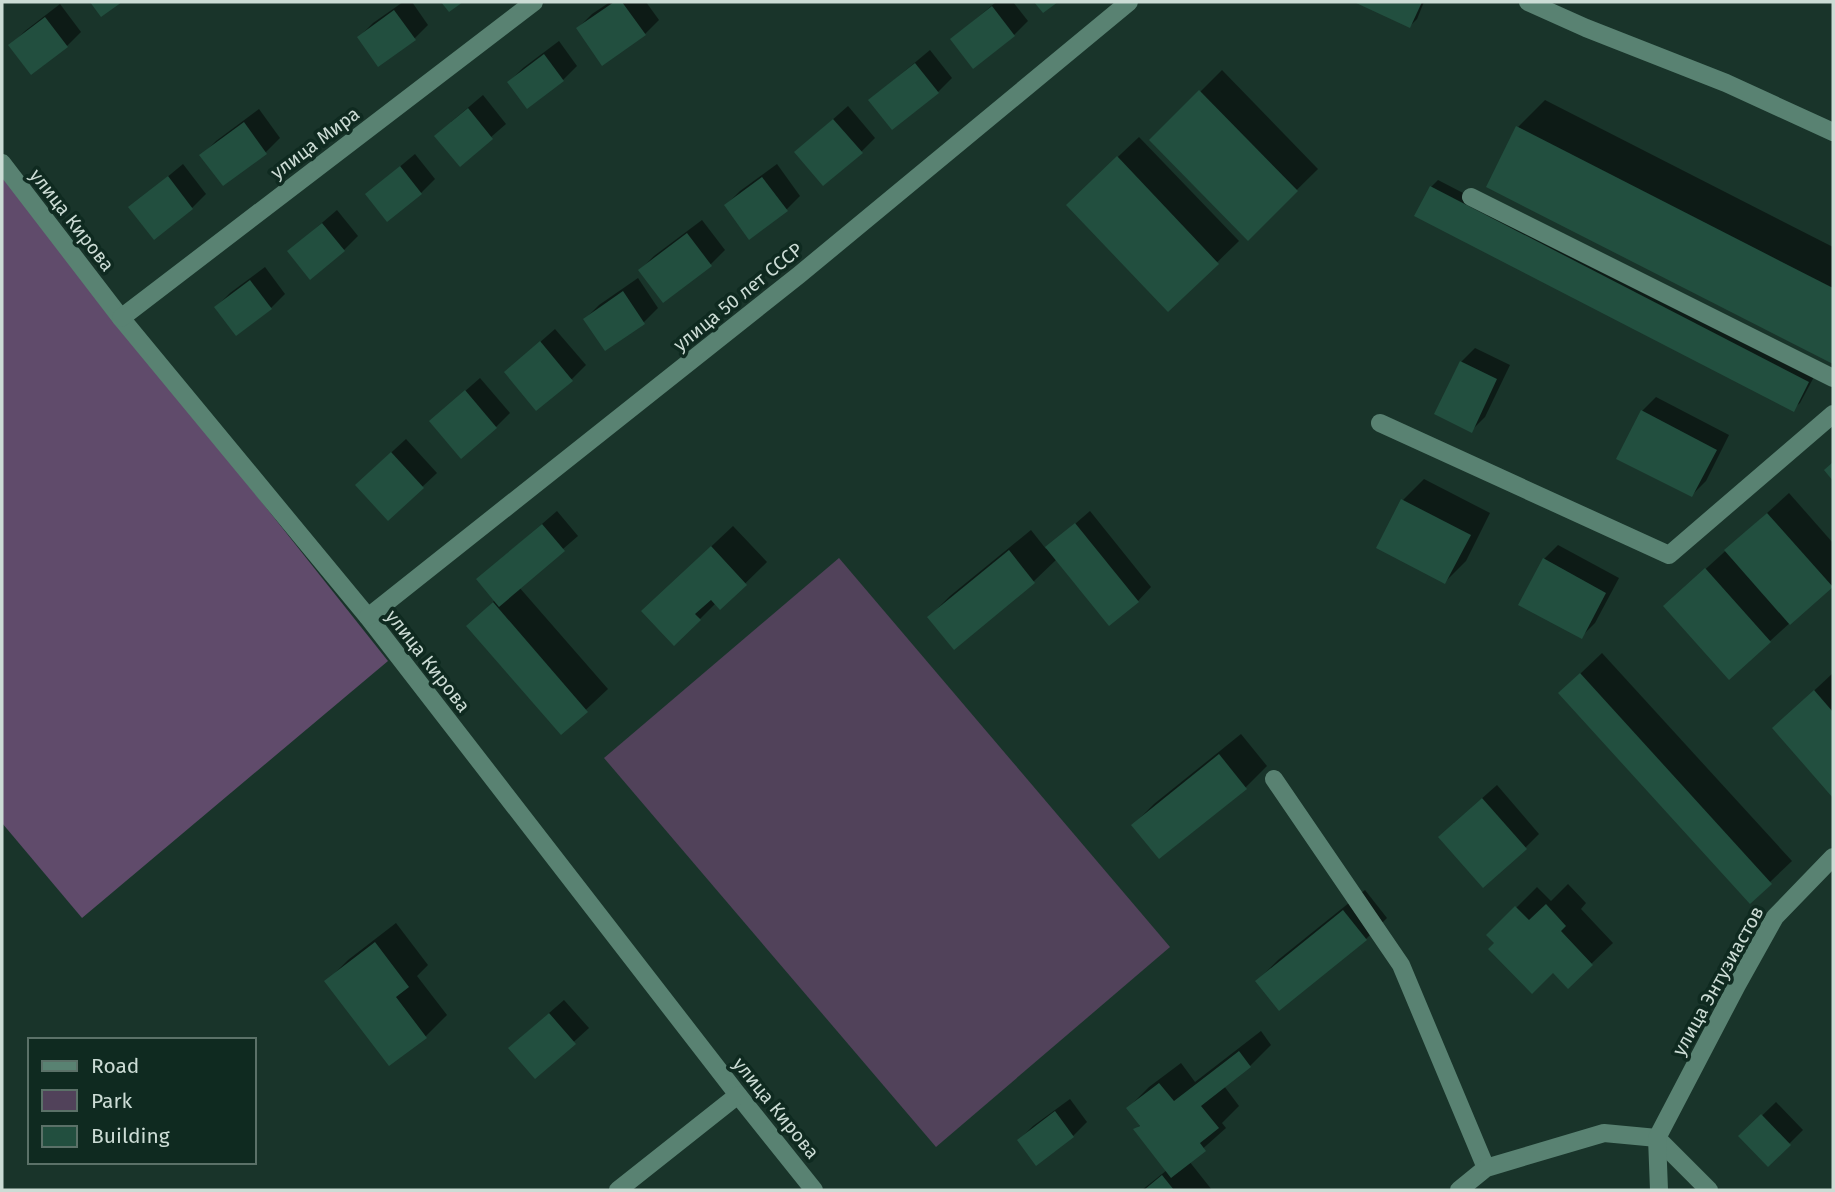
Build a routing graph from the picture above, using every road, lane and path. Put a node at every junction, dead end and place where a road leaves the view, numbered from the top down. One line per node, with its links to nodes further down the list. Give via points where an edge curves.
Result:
1 (534, 2): 7 (street, улица Мира)
2 (1129, 2): 11 (street, улица 50 лет СССР, via 799,275)
3 (1528, 2): 4 (street)
4 (1833, 132)
5 (2, 163): 7 (street, улица Кирова)
6 (1471, 197): 8 (street)
7 (121, 318): 11 (street, улица Кирова)
8 (1833, 378)
9 (1833, 414): 10 (street, via 1669,555)
10 (1380, 423)
11 (368, 617): 14 (street, улица Кирова)
12 (1274, 779): 16 (street, via 1401,965)
13 (1833, 858): 15 (street, улица Энтузиастов, via 1776,917)
14 (738, 1096): 17 (street); 18 (street, улица Кирова)
15 (1657, 1138): 16 (street, via 1604,1133); 20 (street); 21 (street)
16 (1486, 1168): 19 (street)
17 (618, 1190)
18 (814, 1190)
19 (1459, 1190)
20 (1659, 1190)
21 (1709, 1190)

